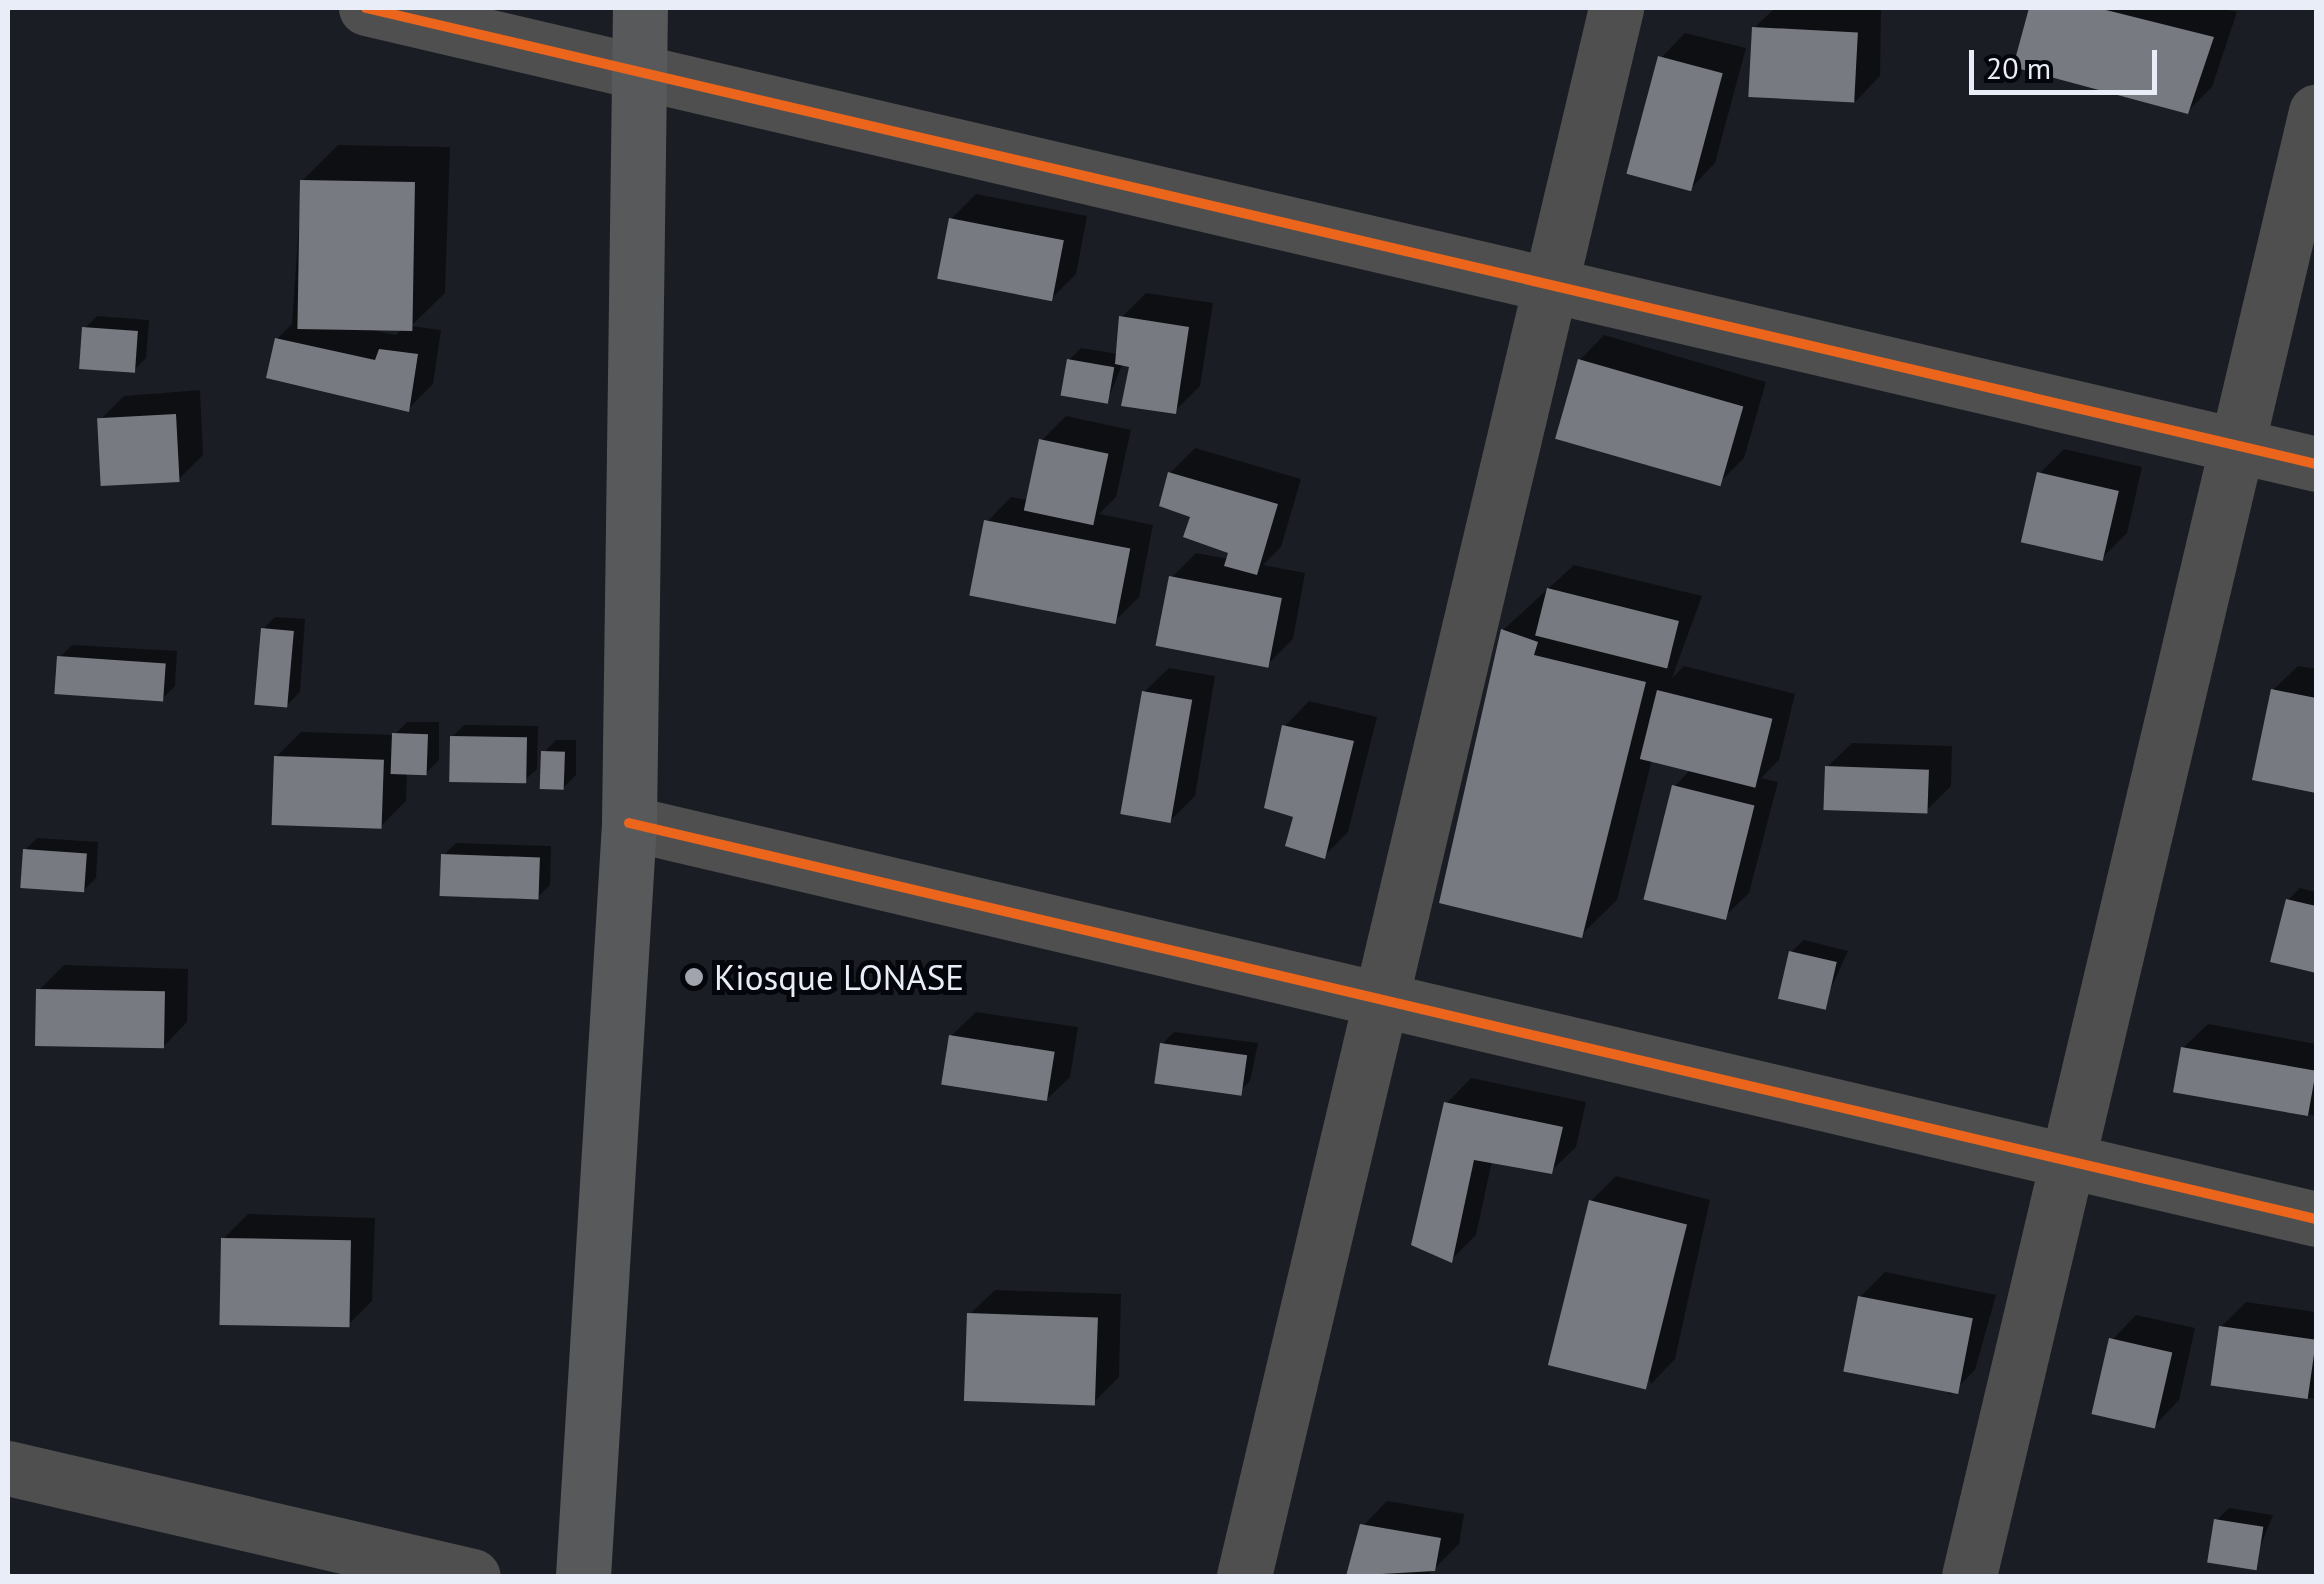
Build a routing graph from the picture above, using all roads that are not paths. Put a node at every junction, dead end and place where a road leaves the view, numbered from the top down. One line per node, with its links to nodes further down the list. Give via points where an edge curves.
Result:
1 (366, 8): 4 (street)
2 (640, 8): 4 (main road)
3 (1616, 8): 6 (street)
4 (640, 72): 6 (street); 9 (main road)
5 (2316, 112): 7 (street)
6 (1550, 284): 7 (street); 10 (street)
7 (2237, 446): 8 (street); 11 (street)
8 (2316, 464)
9 (629, 823): 10 (street); 15 (main road)
10 (1380, 999): 11 (street); 16 (street)
11 (2068, 1160): 12 (street); 17 (street)
12 (2316, 1218)
13 (8, 1468): 14 (street)
14 (472, 1576)
15 (583, 1576)
16 (1244, 1576)
17 (1970, 1576)

